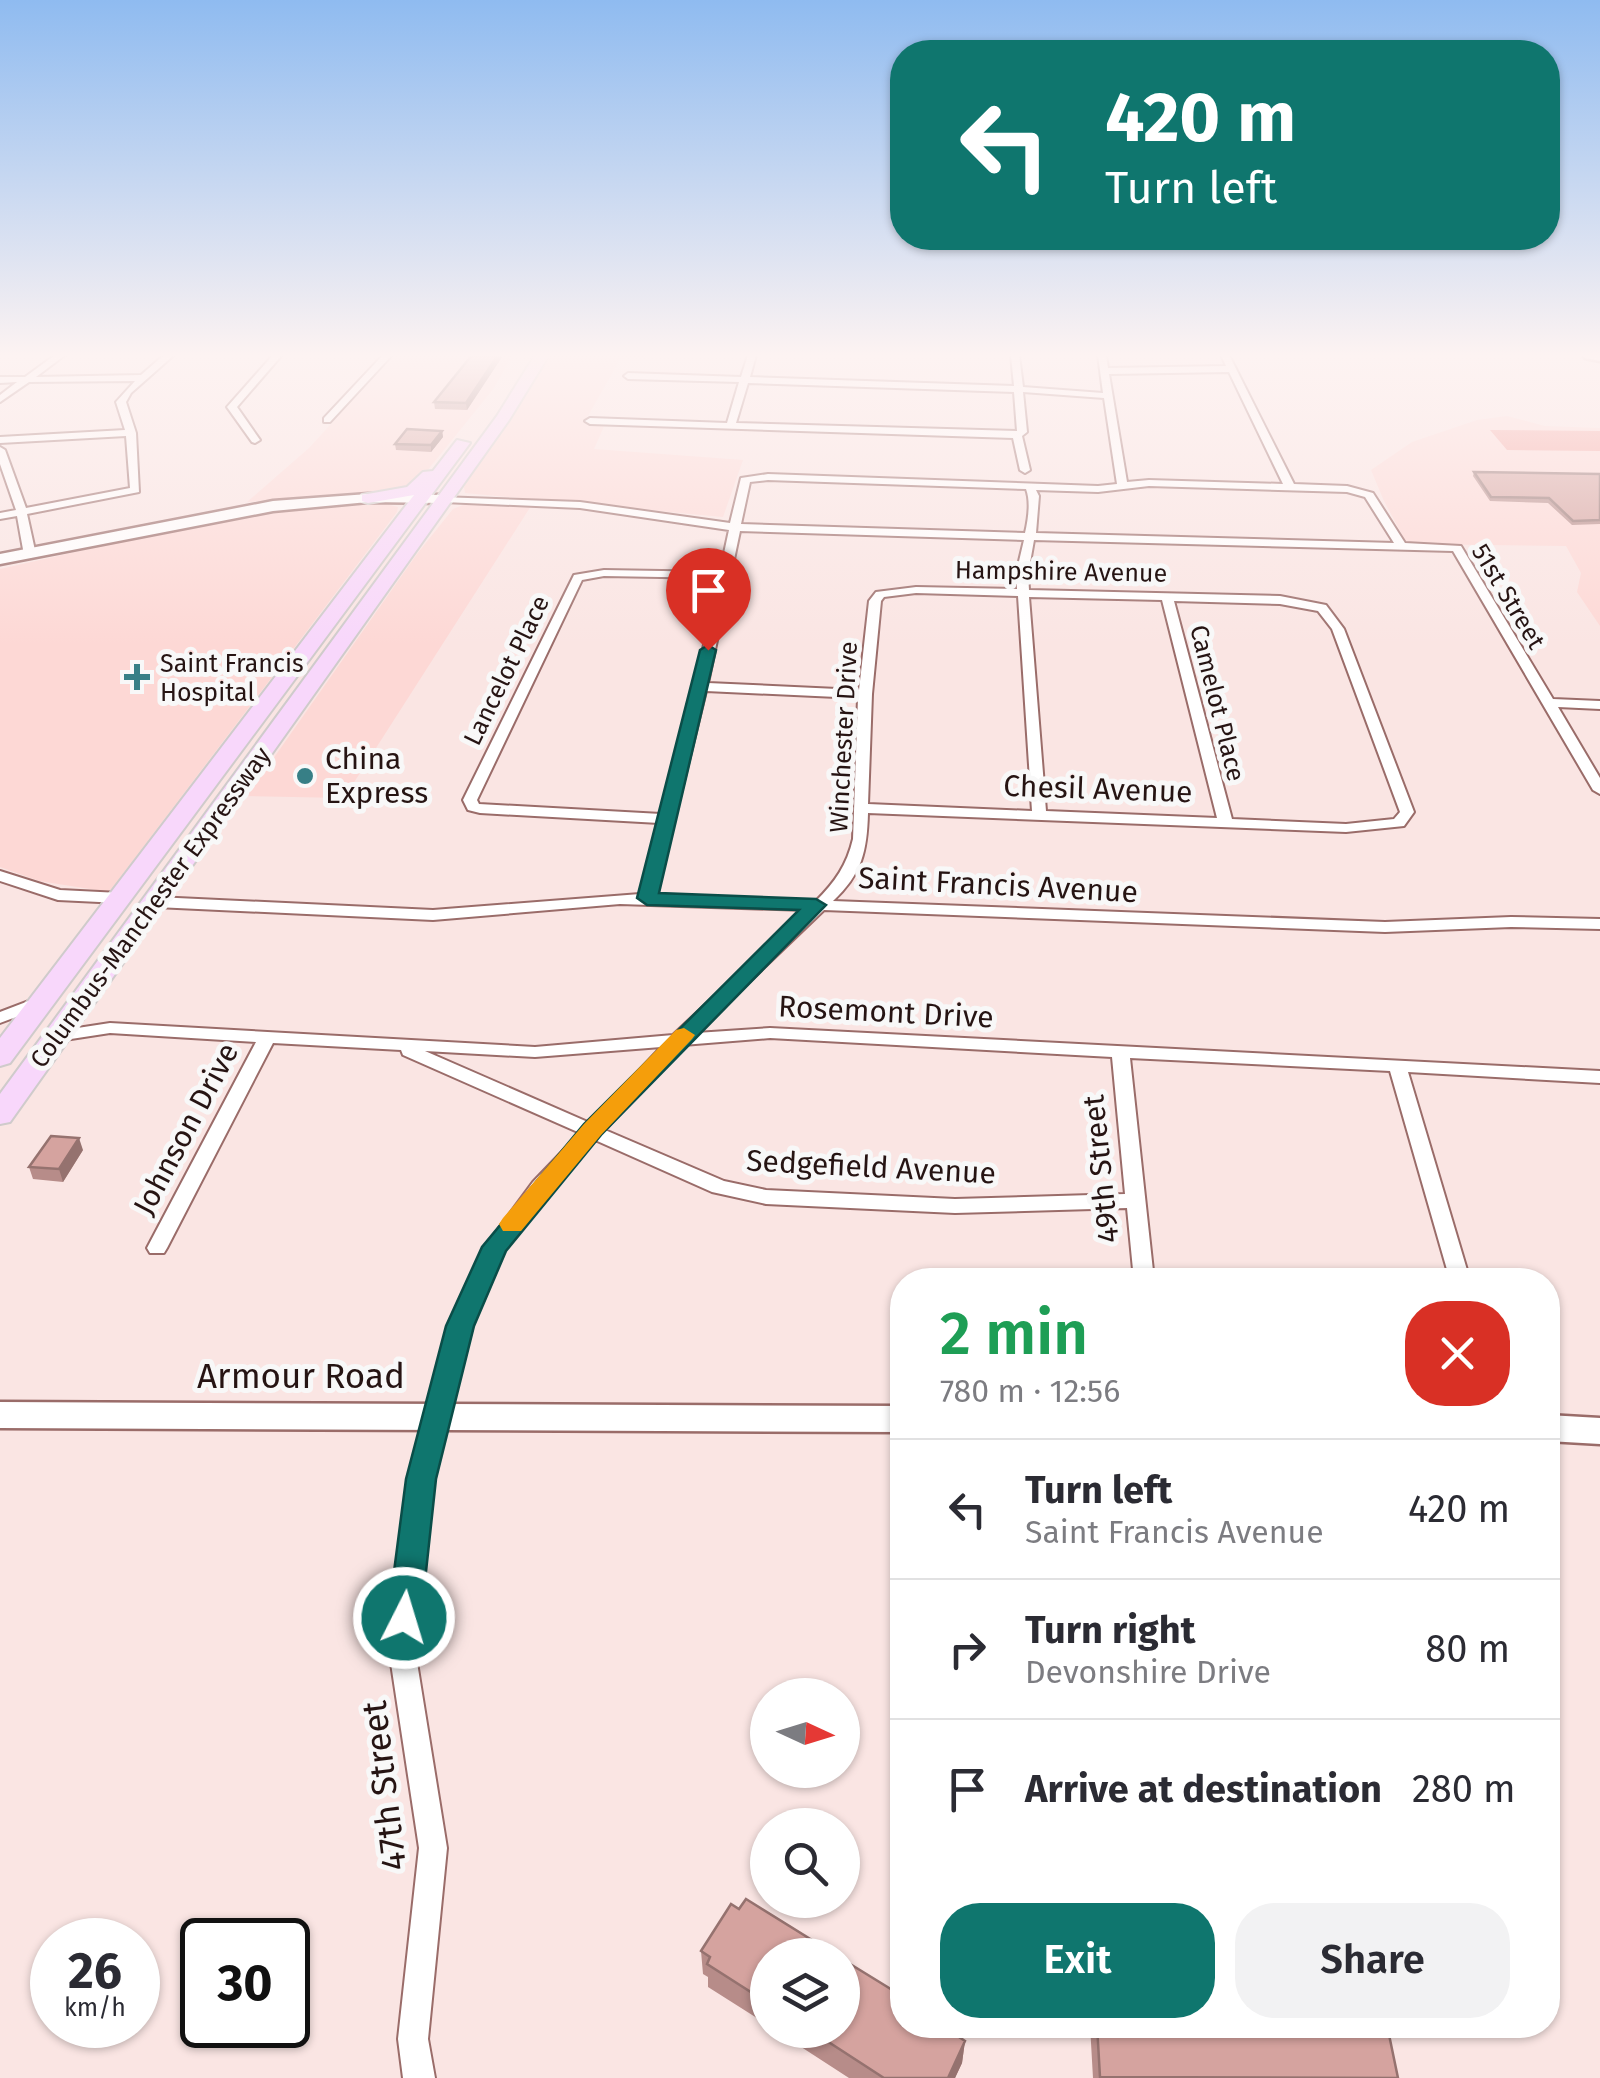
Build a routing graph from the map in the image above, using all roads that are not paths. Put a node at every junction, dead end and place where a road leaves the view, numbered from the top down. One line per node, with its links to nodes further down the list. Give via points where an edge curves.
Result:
1 (1, 452): 16 (street)
2 (133, 452): 16 (street, via 136,490)
3 (455, 452): 8 (main road, Columbus-Manchester Expressway)
4 (478, 452): 15 (main road, Columbus-Manchester Expressway)
5 (1020, 452): 9 (street)
6 (1118, 452): 12 (street)
7 (1273, 452): 10 (street)
8 (443, 468): 13 (main road, via 412,491); 14 (main road, Columbus-Manchester Expressway)
9 (1025, 470)
10 (1289, 485): 12 (street); 20 (street, via 1370,496)
11 (1030, 487): 12 (street); 18 (street, via 750,478); 19 (street, via 1034,510)
12 (1123, 487)
13 (368, 498): 14 (street); 21 (street, via 220,514)
14 (419, 499): 15 (street); 26 (main road, Columbus-Manchester Expressway)
15 (444, 499): 18 (street, via 580,505); 28 (main road, Columbus-Manchester Expressway)
16 (22, 513): 17 (street); 21 (street)
17 (0, 516)
18 (733, 527): 19 (street); 23 (street)
19 (1027, 537): 20 (street); 24 (street)
20 (1401, 546): 31 (street, 51st Street, via 1457,548)
21 (30, 555): 22 (street)
22 (0, 559)
23 (722, 575): 29 (street); 36 (street, Lancelot Place, via 578,577 470,800 473,807)
24 (1022, 594): 25 (street, Hampshire Avenue); 27 (street, Hampshire Avenue, via 895,591 880,594); 35 (street)
25 (1167, 596): 37 (street, Camelot Place); 38 (street, Hampshire Avenue, via 1305,603 1332,617 1407,812 1399,823)
26 (332, 614): 28 (main road, via 346,620 324,654); 40 (main road, Columbus-Manchester Expressway)
27 (873, 615): 30 (street, Winchester Drive)
28 (326, 662): 42 (main road, Columbus-Manchester Expressway)
29 (701, 686): 30 (street); 36 (street)
30 (865, 694): 34 (street, Winchester Drive)
31 (1548, 703): 32 (street); 33 (street, 51st Street)
32 (1600, 705)
33 (1600, 790)
34 (859, 808): 35 (street, Chesil Avenue); 43 (street, Winchester Drive, via 855,862)
35 (1039, 814): 37 (street, Chesil Avenue)
36 (668, 819): 41 (street)
37 (1225, 821): 38 (street, Chesil Avenue)
38 (1336, 827)
39 (0, 876): 40 (street, via 58,895)
40 (120, 898): 45 (main road, Columbus-Manchester Expressway)
41 (647, 898): 42 (street, Saint Francis Avenue, via 434,915); 43 (street, Saint Francis Avenue)
42 (156, 902): 46 (main road, Columbus-Manchester Expressway)
43 (816, 905): 44 (street, Saint Francis Avenue, via 1384,928); 51 (street, 47th Street)
44 (1600, 924)
45 (44, 999): 47 (street); 54 (main road, Columbus-Manchester Expressway)
46 (72, 1016): 48 (street, Rosemont Drive); 49 (main road, Columbus-Manchester Expressway)
47 (0, 1018)
48 (110, 1028): 49 (street, Rosemont Drive); 50 (street, Rosemont Drive)
49 (58, 1036): 57 (main road, Columbus-Manchester Expressway)
50 (268, 1036): 52 (street, Rosemont Drive); 60 (street, Johnson Drive)
51 (680, 1038): 52 (street, Rosemont Drive, via 588,1052); 53 (street, Rosemont Drive, via 770,1033); 58 (street, 47th Street)
52 (395, 1046): 58 (street, Sedgefield Avenue)
53 (1120, 1051): 55 (street, Rosemont Drive); 59 (street, 49th Street)
54 (0, 1055)
55 (1397, 1066): 56 (street, Rosemont Drive); 62 (street)
56 (1600, 1077)
57 (0, 1115)
58 (592, 1130): 59 (street, Sedgefield Avenue, via 719,1187 766,1197 955,1206); 64 (street, 47th Street, via 495,1247 460,1326)
59 (1134, 1202): 61 (street, 49th Street)
60 (157, 1248)
61 (1142, 1268)
62 (1456, 1268)
63 (0, 1416): 64 (street, Armour Road)
64 (440, 1416): 65 (street, Armour Road); 68 (street, 47th Street, via 421,1479 402,1650 433,1848 412,2039)
65 (890, 1420)
66 (1560, 1429): 67 (street)
67 (1600, 1431)
68 (419, 2078)

